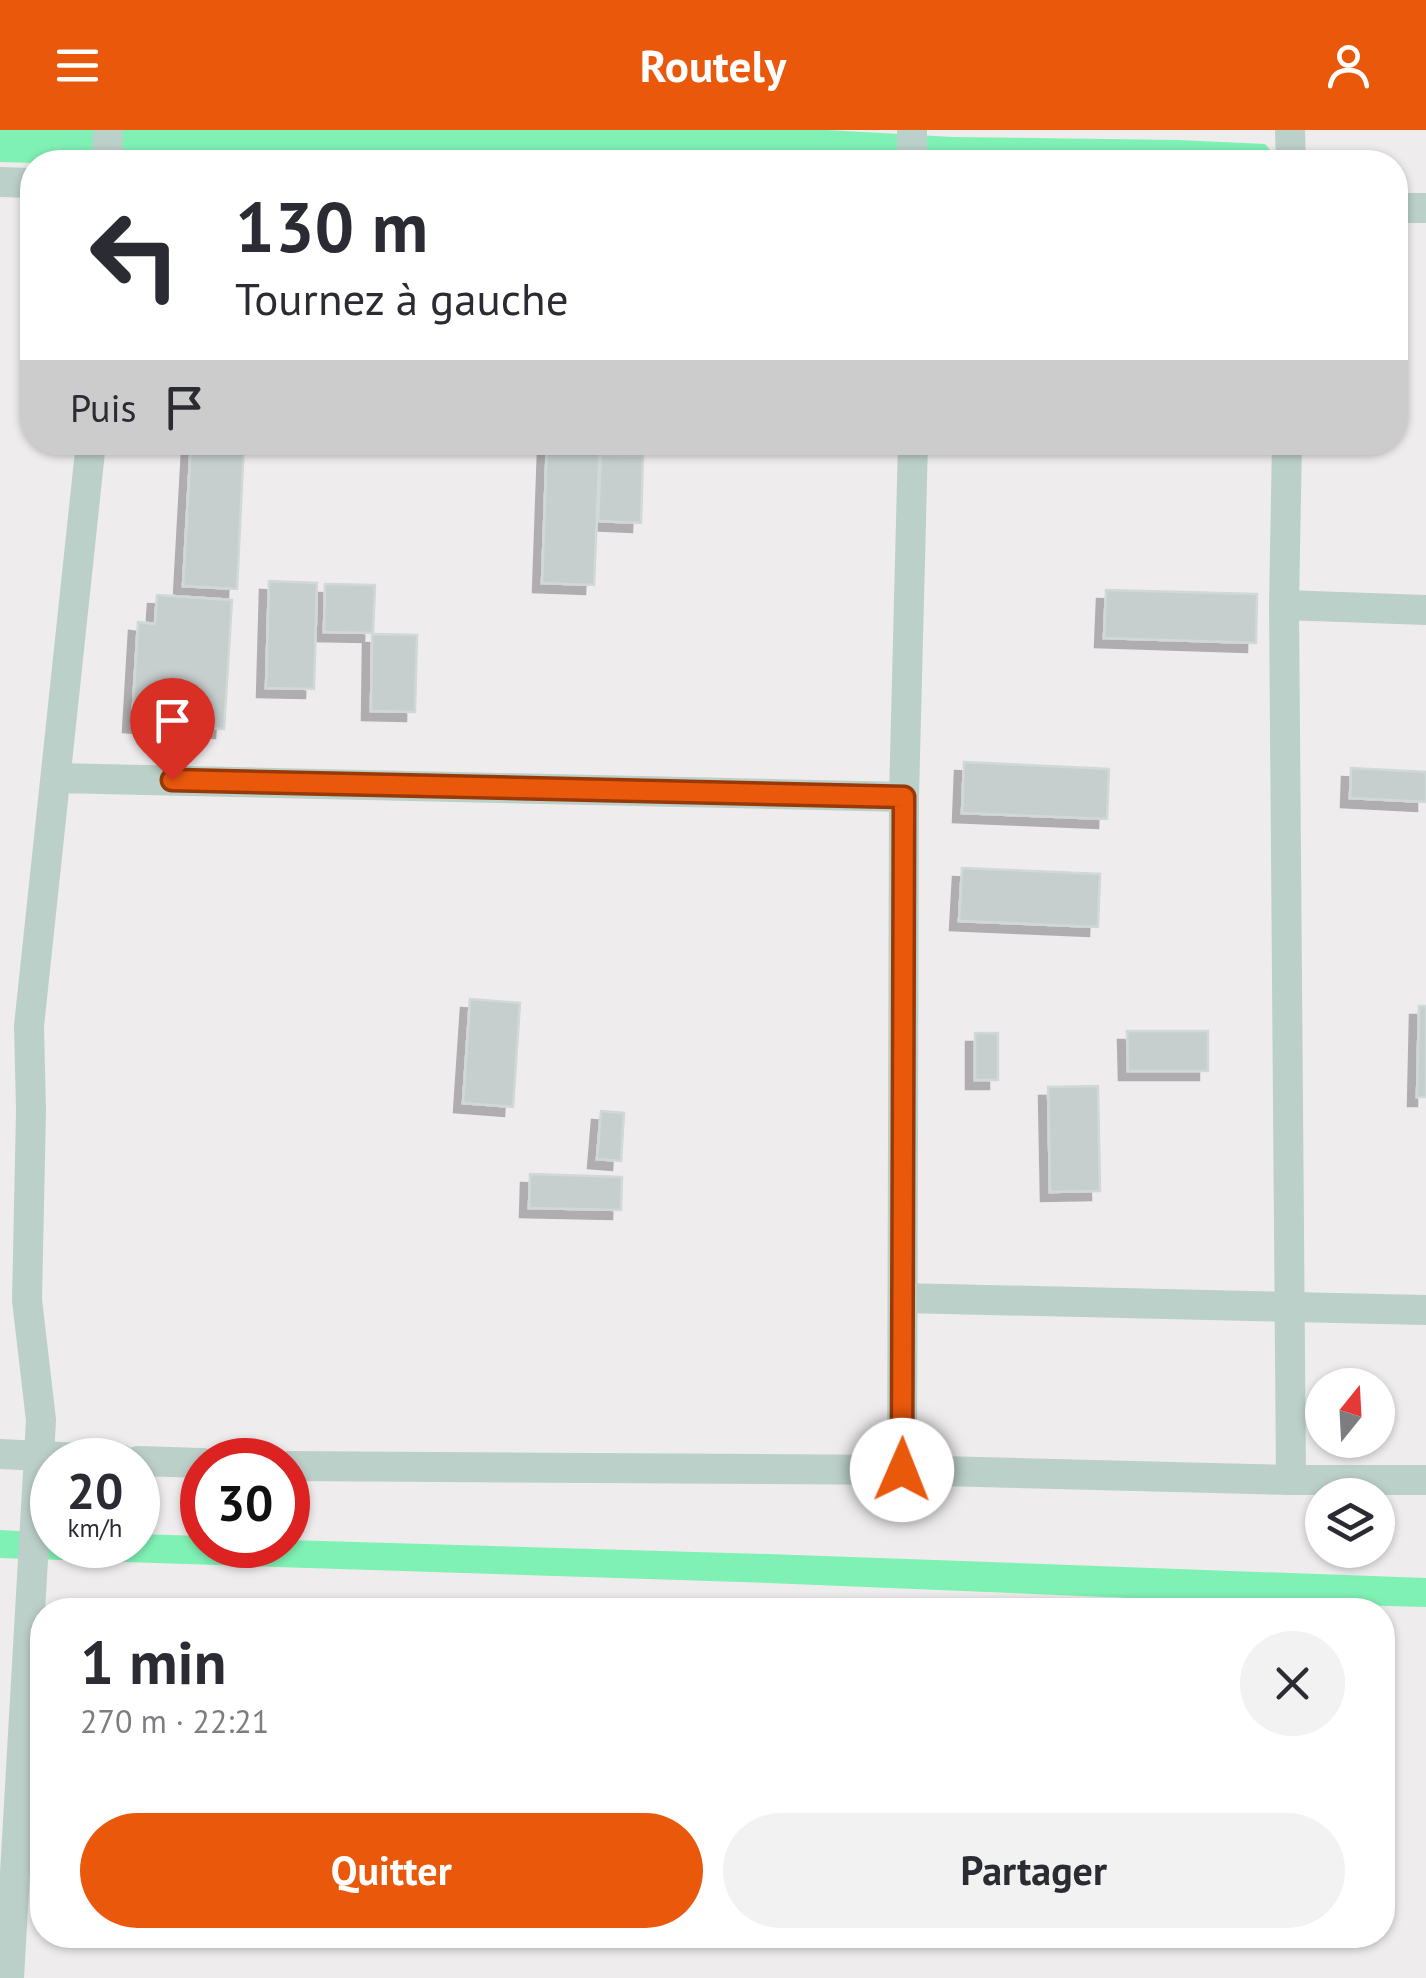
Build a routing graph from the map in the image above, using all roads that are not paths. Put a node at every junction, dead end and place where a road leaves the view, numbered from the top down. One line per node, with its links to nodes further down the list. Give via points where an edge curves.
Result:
1 (89, 455): 6 (street)
2 (913, 455): 7 (street)
3 (1287, 455): 4 (street)
4 (1284, 605): 5 (street); 9 (street)
5 (1426, 610)
6 (56, 778): 7 (street); 11 (street, via 29,1026 27,1300)
7 (904, 797): 8 (street)
8 (903, 1298): 9 (street); 15 (street)
9 (1289, 1308): 10 (street); 16 (street)
10 (1426, 1310)
11 (40, 1438)
12 (0, 1454): 13 (street)
13 (30, 1456)
14 (310, 1466): 15 (street)
15 (902, 1470): 16 (street)
16 (1291, 1480): 17 (street)
17 (1426, 1480)
18 (32, 1568): 19 (street)
19 (30, 1598)
20 (30, 1601): 21 (street)
21 (9, 1978)

